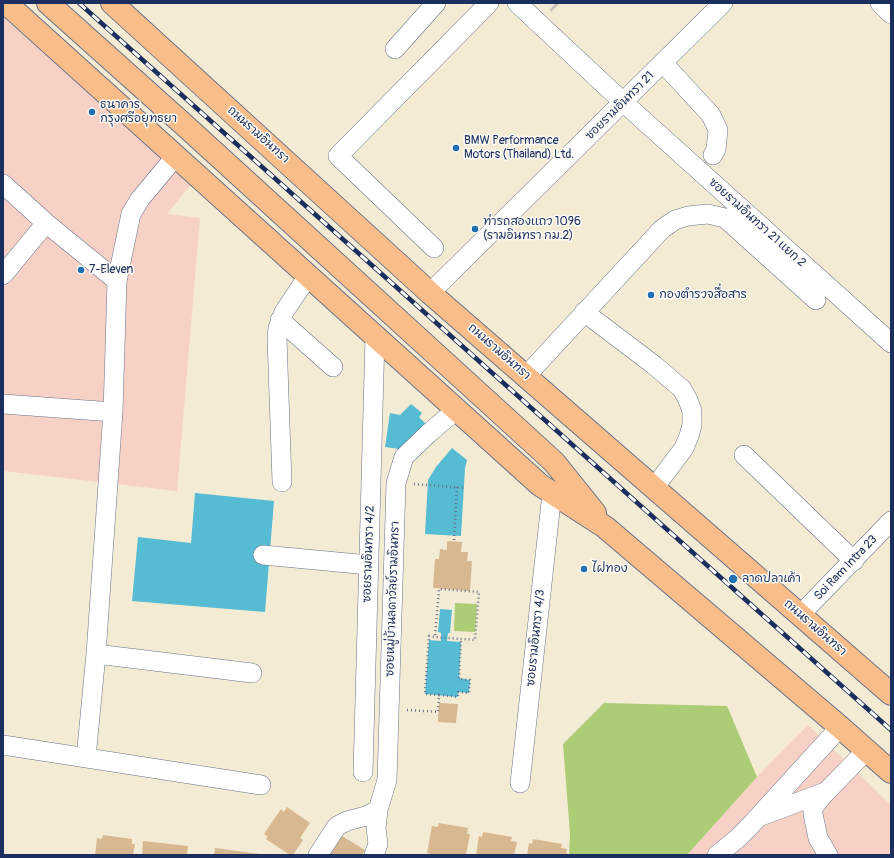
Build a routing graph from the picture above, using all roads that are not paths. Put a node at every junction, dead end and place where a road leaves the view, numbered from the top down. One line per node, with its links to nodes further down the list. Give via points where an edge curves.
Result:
1 (48, 3): 37 (main road, via 554,462)
2 (112, 3): 21 (main road, ถนนรามอินทรา)
3 (436, 3): 10 (street)
4 (489, 3): 17 (street, via 338,156)
5 (516, 3): 12 (street, ซอยรามอินทรา 21 แยก 2)
6 (723, 3): 11 (street, ซอยรามอินทรา 21)
7 (880, 3): 9 (street)
8 (6, 8): 14 (main road)
9 (891, 14)
10 (395, 49)
11 (663, 63): 12 (street, ซอยรามอินทรา 21); 13 (street, via 711,115 718,130)
12 (623, 102): 21 (street, ซอยรามอินทรา 21); 26 (street, ซอยรามอินทรา 21 แยก 2)
13 (713, 155)
14 (176, 156): 19 (main road); 20 (street, via 140,199 131,214)
15 (3, 184): 16 (street)
16 (46, 223): 18 (street); 20 (street)
17 (434, 248)
18 (3, 275)
19 (308, 276): 24 (street); 25 (main road)
20 (117, 281): 31 (street)
21 (430, 292): 28 (main road, ถนนรามอินทรา)
22 (816, 300): 23 (street, via 725,218 708,214 675,220 662,229)
23 (584, 312): 28 (street); 34 (street, via 654,365 682,389 688,400 692,411 689,436 684,448)
24 (280, 320): 27 (street); 33 (street, via 277,338)
25 (375, 337): 30 (main road); 40 (street, ซอยรามอินทรา 4/2)
26 (891, 343)
27 (333, 367)
28 (526, 376): 34 (main road, ถนนรามอินทรา)
29 (3, 404): 31 (street)
30 (456, 410): 35 (main road); 54 (street, ซอยหมู่บ้านลดาวัลย์รามอินทรา, via 404,457 396,483 387,780)
31 (113, 412): 42 (street)
32 (744, 455): 39 (street)
33 (282, 482)
34 (654, 488): 41 (main road, ถนนรามอินทรา)
35 (552, 493): 37 (main road); 51 (street, ซอยรามอินทรา 4/3)
36 (891, 521): 39 (street, Soi Ram Intra 23)
37 (605, 527): 45 (main road)
38 (263, 555): 40 (street)
39 (854, 561): 41 (street, Soi Ram Intra 23)
40 (369, 565): 49 (street, ซอยรามอินทรา 4/2)
41 (800, 615): 44 (main road, ถนนรามอินทรา)
42 (96, 654): 43 (street); 48 (street)
43 (252, 673)
44 (891, 694)
45 (840, 727): 47 (main road); 55 (street)
46 (3, 745): 48 (street)
47 (867, 750): 50 (main road); 53 (street)
48 (86, 758): 52 (street)
49 (363, 772)
50 (891, 772)
51 (520, 783)
52 (261, 785)
53 (827, 792): 55 (street); 59 (street, via 816,803 812,814 818,838)
54 (378, 810): 56 (street, via 337,826); 57 (street, ซอยหมู่บ้านลดาวัลย์รามอินทรา, via 378,844)
55 (758, 817): 58 (street)
56 (318, 855)
57 (374, 855)
58 (717, 855)
59 (828, 855)

